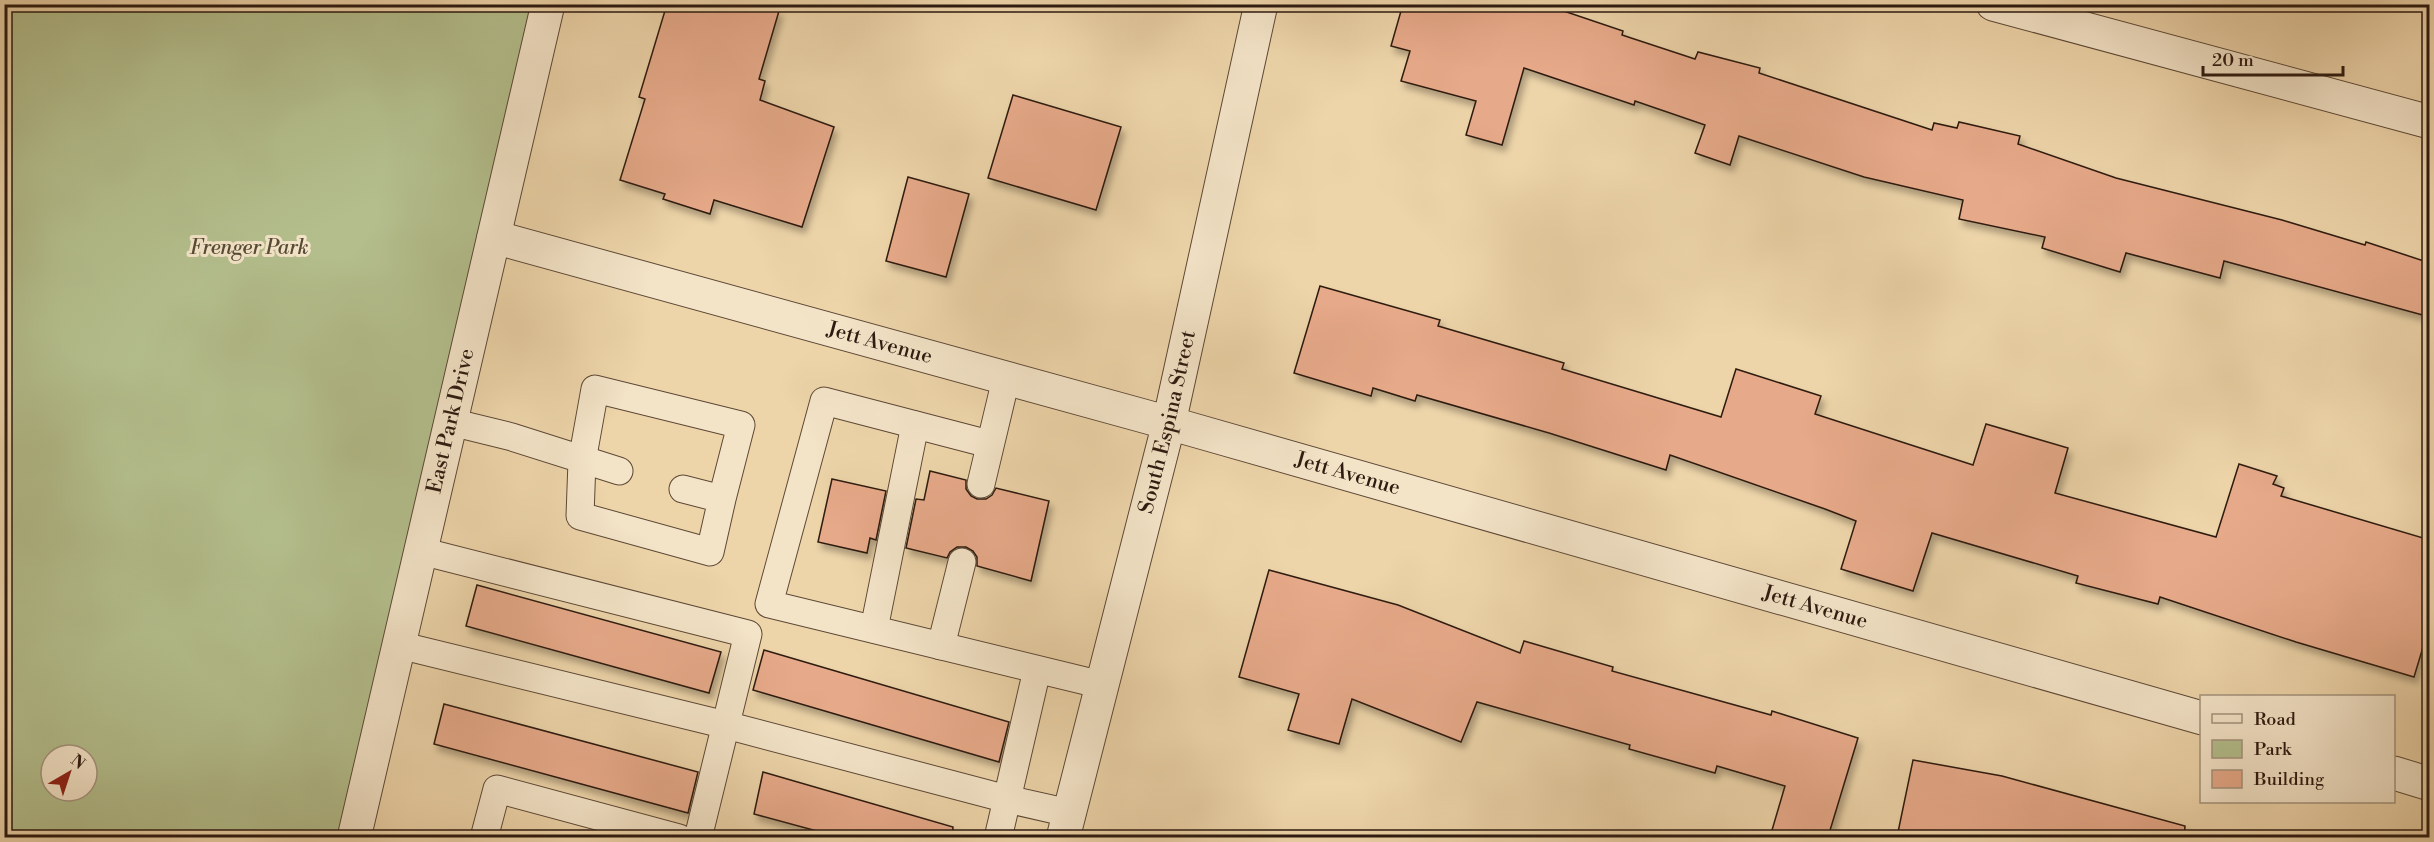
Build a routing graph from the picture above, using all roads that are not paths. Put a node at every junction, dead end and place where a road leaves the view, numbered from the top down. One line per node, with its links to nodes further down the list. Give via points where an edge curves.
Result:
1 (548, 4): 5 (street, East Park Drive)
2 (1261, 4): 8 (street, South Espina Street)
3 (1993, 4): 4 (street)
4 (2430, 122)
5 (494, 237): 6 (street, Jett Avenue); 7 (street, East Park Drive)
6 (1006, 379): 8 (street, Jett Avenue); 10 (lane)
7 (451, 422): 11 (lane, via 512,437); 16 (street, East Park Drive)
8 (1169, 423): 24 (street, South Espina Street); 25 (street, Jett Avenue)
9 (915, 425): 10 (lane); 18 (lane, via 824,401); 19 (lane)
10 (989, 444): 13 (lane)
11 (582, 461): 12 (lane); 15 (lane, via 580,516 710,552); 15 (lane, via 595,389 741,425)
12 (619, 471)
13 (981, 484)
14 (683, 489): 15 (lane)
15 (722, 499)
16 (421, 551): 20 (lane); 21 (street, East Park Drive)
17 (962, 562): 22 (lane)
18 (769, 604): 19 (lane); 20 (lane)
19 (874, 629): 22 (lane)
20 (748, 634): 26 (lane)
21 (399, 645): 26 (lane); 32 (street, East Park Drive)
22 (940, 646): 23 (lane)
23 (1037, 670): 24 (lane); 29 (lane)
24 (1102, 686): 30 (street, South Espina Street)
25 (2200, 717)
26 (726, 725): 29 (lane); 35 (lane)
27 (2395, 773): 28 (street)
28 (2430, 784)
29 (1007, 800): 30 (lane); 36 (lane)
30 (1066, 825)
31 (587, 826): 33 (lane, via 496,789); 34 (lane)
32 (354, 837)
33 (484, 837)
34 (679, 837)
35 (698, 837)
36 (998, 837)

